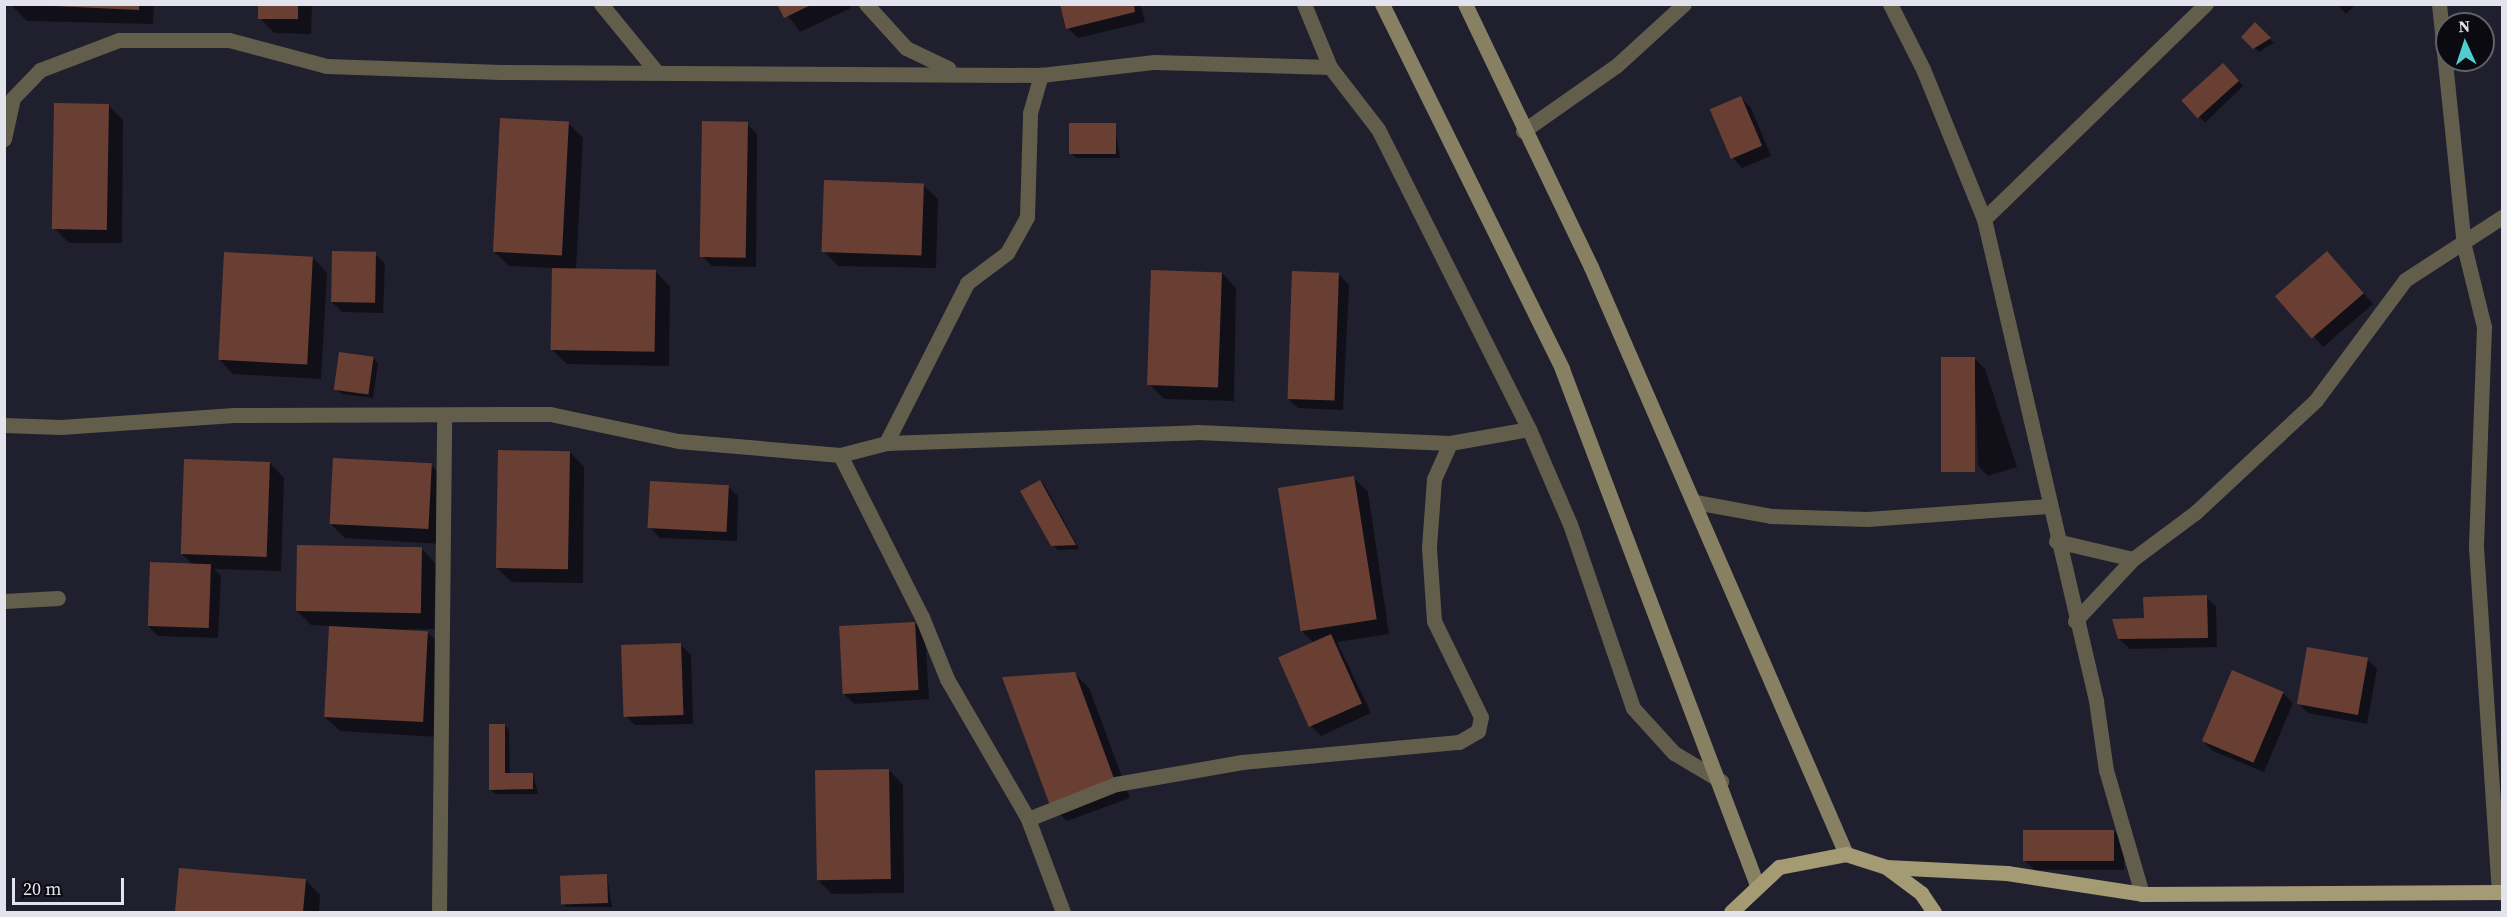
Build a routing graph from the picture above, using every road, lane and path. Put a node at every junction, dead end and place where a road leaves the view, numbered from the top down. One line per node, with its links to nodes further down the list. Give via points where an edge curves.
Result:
1 (601, 4): 11 (street)
2 (866, 4): 12 (street, via 906,48)
3 (1304, 4): 10 (street)
4 (1382, 4): 32 (main road, via 1562,369)
5 (1465, 4): 14 (main road)
6 (1684, 4): 14 (street, via 1616,66)
7 (1890, 4): 17 (street, via 1936,99)
8 (2206, 4): 17 (street)
9 (2439, 4): 18 (street)
10 (1330, 67): 13 (street, via 1154,62); 21 (street, via 1378,129)
11 (655, 70): 12 (street); 15 (street, via 327,66 230,40 118,40 40,70 13,98)
12 (954, 70): 13 (street)
13 (1041, 75): 22 (street, via 1030,113 1027,217 1007,253 967,283)
14 (1523, 131): 25 (main road)
15 (4, 139)
16 (2502, 217): 18 (street)
17 (1984, 219): 26 (street)
18 (2464, 246): 28 (street, via 2434,257 2405,280 2316,400 2196,512); 37 (street, via 2484,327 2476,547)
19 (444, 417): 20 (street, via 234,415 61,428); 24 (street, via 550,414 678,441); 39 (street)
20 (4, 425)
21 (1529, 429): 23 (street); 32 (street, via 1570,524 1633,708 1674,753)
22 (886, 443): 23 (street, via 1197,432); 24 (street)
23 (1450, 443): 33 (street, via 1434,479 1429,547 1434,621 1481,717 1478,731 1459,742 1242,762 1116,784)
24 (840, 455): 33 (street, via 922,617 947,679)
25 (1695, 502): 26 (street, via 1771,516 1867,519); 34 (main road)
26 (2048, 506): 27 (street)
27 (2056, 541): 28 (street); 31 (street)
28 (2133, 559): 31 (street)
29 (58, 598): 30 (street)
30 (4, 601)
31 (2075, 621): 38 (street, via 2106,770)
32 (1721, 781): 36 (main road)
33 (1028, 819): 40 (street)
34 (1846, 854): 35 (main road); 36 (main road, via 1779,867)
35 (1886, 867): 38 (main road, via 2007,873); 42 (main road, via 1920,893)
36 (1757, 885): 41 (main road)
37 (2501, 892): 38 (main road)
38 (2142, 894)
39 (439, 912)
40 (1063, 912)
41 (1731, 912)
42 (1934, 912)

